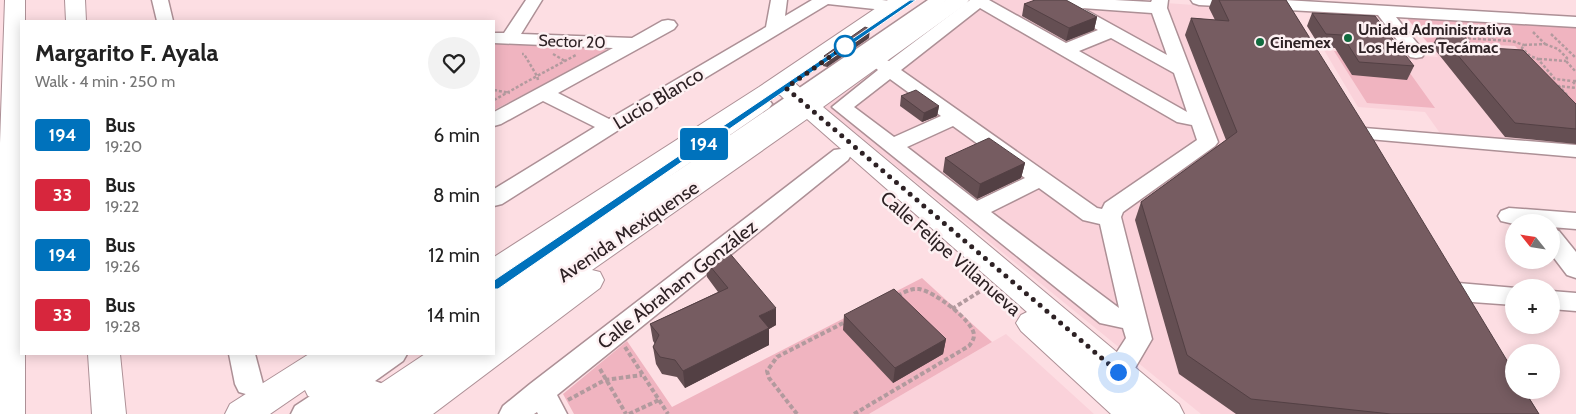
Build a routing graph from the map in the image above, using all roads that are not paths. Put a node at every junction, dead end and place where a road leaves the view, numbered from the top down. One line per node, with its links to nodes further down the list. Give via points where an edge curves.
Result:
1 (16, 0): 77 (main road)
2 (75, 0): 17 (main road)
3 (160, 0): 18 (street)
4 (534, 0): 25 (street, Sector 20)
5 (779, 0): 23 (street)
6 (824, 0): 23 (street, Lucio Blanco)
7 (830, 0): 11 (street)
8 (1199, 0): 13 (street)
9 (1511, 0): 19 (street)
10 (1051, 1): 14 (street); 24 (street)
11 (902, 2): 32 (main road, Avenida Mexiquense)
12 (962, 3): 27 (street); 29 (main road, Avenida Mexiquense); 32 (street)
13 (1282, 3): 15 (street); 22 (street)
14 (1160, 4): 30 (street)
15 (1383, 11): 16 (street); 28 (street)
16 (1411, 12): 19 (street); 19 (street, via 1442,23 1524,31)
17 (76, 20)
18 (165, 20)
19 (1528, 22): 20 (street)
20 (1576, 22)
21 (668, 25): 26 (street, Sector 20)
22 (1297, 26)
23 (774, 30): 36 (street, Lucio Blanco)
24 (1112, 31): 27 (street); 30 (street)
25 (507, 43): 26 (street, Sector 20)
26 (635, 43): 31 (street, Sector 20)
27 (1066, 50): 35 (street, via 1184,118)
28 (1416, 53)
29 (883, 65): 32 (main road, Avenida Mexiquense); 33 (street); 39 (street, via 842,107)
30 (1181, 70): 35 (street)
31 (540, 84): 34 (street, Sector 20); 36 (street)
32 (787, 99): 37 (main road, Avenida Mexiquense); 42 (main road, Calle Felipe Villanueva); 46 (main road, Avenida Mexiquense); 57 (street); 61 (street); 74 (main road, Calle Felipe Villanueva)
33 (956, 117): 38 (street); 39 (street)
34 (495, 119)
35 (1200, 120): 50 (street, via 1208,142 1113,208)
36 (610, 127): 48 (street, Lucio Blanco)
37 (700, 134): 54 (main road, via 584,193); 56 (main road, Avenida Mexiquense)
38 (989, 141): 40 (street); 47 (street)
39 (892, 146): 45 (street)
40 (968, 151)
41 (1576, 151): 43 (street, via 1359,126)
42 (841, 155): 76 (street, Calle Abraham González, via 592,351); 85 (main road, Calle Felipe Villanueva)
43 (1379, 159)
44 (946, 161): 45 (street)
45 (924, 171): 49 (street)
46 (705, 178): 64 (main road, Avenida Mexiquense); 65 (main road, via 652,234)
47 (1041, 179): 49 (street); 50 (street, via 1090,215)
48 (495, 198)
49 (975, 211): 63 (street, via 1109,316)
50 (1110, 217): 63 (street)
51 (1560, 221): 52 (street)
52 (1576, 221)
53 (1560, 249): 55 (street)
54 (495, 250)
55 (1576, 269)
56 (495, 270)
57 (495, 285)
58 (1505, 294): 62 (street, via 1453,284)
59 (1560, 301): 60 (street)
60 (1576, 302)
61 (495, 307)
62 (1473, 316)
63 (1134, 320): 74 (street, via 1139,339)
64 (495, 323)
65 (495, 349)
66 (104, 355): 78 (main road)
67 (243, 355): 75 (street)
68 (333, 355): 75 (main road)
69 (366, 355): 79 (main road)
70 (393, 355): 80 (street)
71 (427, 355): 81 (street)
72 (449, 355): 82 (main road)
73 (488, 355): 83 (main road)
74 (1118, 372): 86 (main road, Calle Felipe Villanueva)
75 (246, 399)
76 (548, 405): 84 (street, Calle Abraham González)
77 (8, 414)
78 (109, 414)
79 (278, 414)
80 (305, 414)
81 (341, 414)
82 (362, 414)
83 (407, 414)
84 (513, 414)
85 (1135, 414)
86 (1167, 414)

